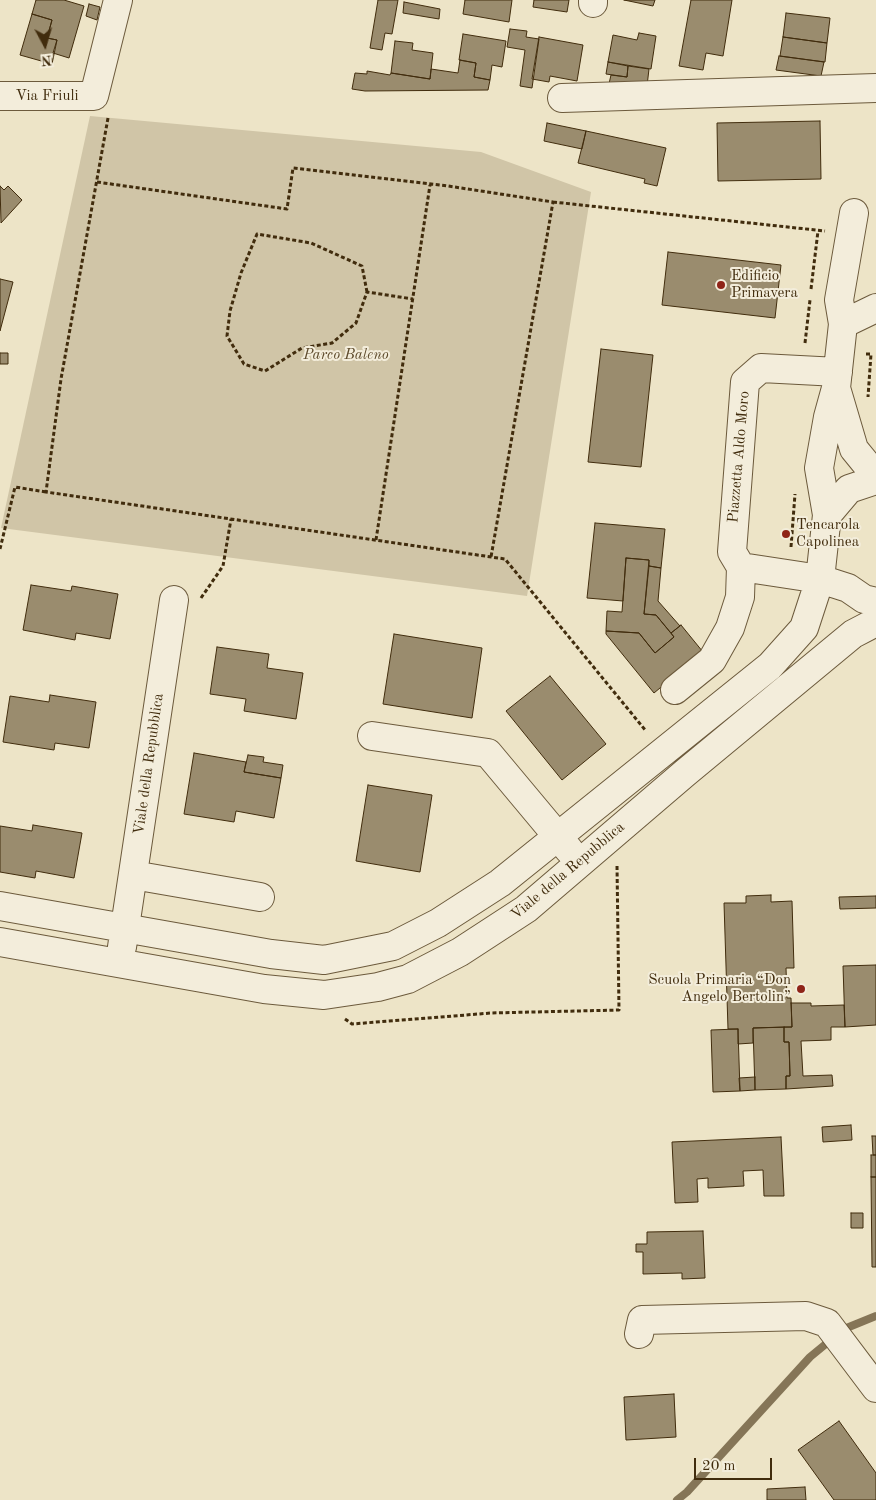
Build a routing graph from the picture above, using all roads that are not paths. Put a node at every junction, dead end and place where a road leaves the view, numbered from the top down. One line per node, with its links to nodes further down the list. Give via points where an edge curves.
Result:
1 (118, 0): 3 (street, Via Friuli, via 94,96)
2 (876, 88): 4 (street)
3 (0, 96)
4 (562, 98)
5 (852, 223): 7 (street, via 839,300)
6 (876, 308): 7 (street)
7 (843, 324): 8 (street)
8 (837, 380): 9 (street, via 854,449); 11 (street, via 819,468); 12 (street, Piazzetta Aldo Moro, via 760,368 745,382 732,552)
9 (876, 476)
10 (876, 480): 11 (street, via 849,489)
11 (826, 515): 13 (street)
12 (741, 568): 13 (street); 17 (street, Piazzetta Aldo Moro, via 740,597 730,628 712,660)
13 (820, 579): 15 (street); 19 (street, via 804,628 770,666)
14 (174, 600): 21 (street, Viale della Repubblica)
15 (876, 602)
16 (876, 622): 20 (street, Viale della Repubblica, via 853,634)
17 (675, 690)
18 (372, 736): 19 (street, via 488,753)
19 (558, 836): 20 (street); 24 (street, via 500,883 438,923 393,946 369,953 324,960)
20 (580, 863): 26 (street, Viale della Repubblica, via 526,909 460,952 408,979 378,987 324,995 264,989)
21 (133, 875): 22 (street); 24 (street, Viale della Repubblica)
22 (260, 897)
23 (0, 906): 24 (street)
24 (125, 928): 26 (street, Viale della Repubblica)
25 (0, 942): 26 (street, Viale della Repubblica)
26 (120, 963)
27 (639, 1334): 28 (street, via 642,1320 806,1316 828,1323)
28 (876, 1388)

